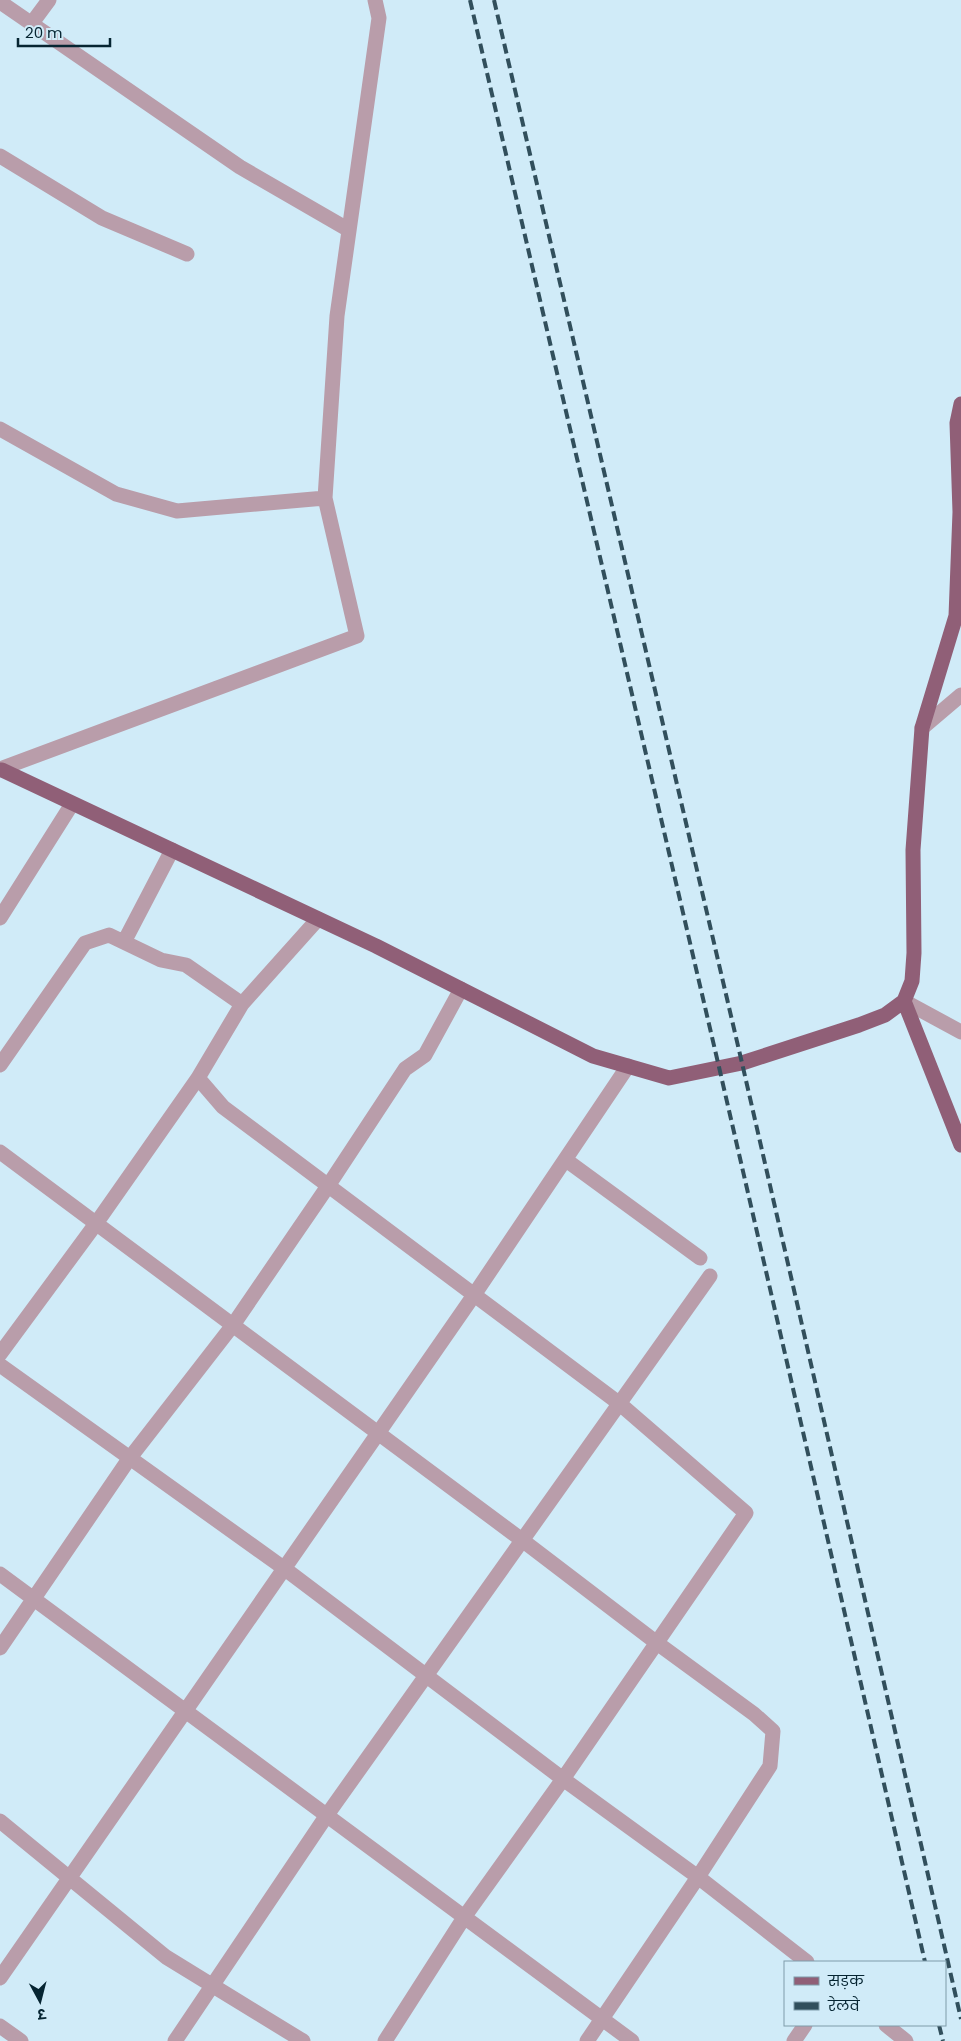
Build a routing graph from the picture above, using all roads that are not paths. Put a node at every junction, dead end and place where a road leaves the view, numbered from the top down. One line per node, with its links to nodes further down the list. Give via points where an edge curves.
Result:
1 (49, 0): 4 (street)
2 (374, 0): 6 (street, via 379,18)
3 (0, 2): 4 (street)
4 (32, 23): 6 (street, via 240,167)
5 (0, 156): 7 (street, via 102,218)
6 (349, 230): 10 (street, via 337,316)
7 (187, 254)
8 (961, 404): 12 (main road, via 957,423 960,512 956,616)
9 (0, 429): 10 (street, via 116,494 177,511)
10 (325, 498): 13 (street, via 357,636)
11 (961, 695): 12 (street)
12 (922, 728): 20 (main road, via 913,850 914,953 912,981)
13 (1, 770): 14 (main road)
14 (72, 804): 15 (main road); 16 (street)
15 (172, 850): 17 (main road); 18 (street)
16 (0, 918)
17 (318, 919): 19 (main road); 21 (street)
18 (124, 942): 21 (street, via 161,960 186,965); 23 (street, via 109,935 86,943)
19 (461, 989): 24 (main road, via 592,1056); 29 (street, via 425,1055 405,1069)
20 (904, 1001): 22 (street); 24 (main road, via 885,1015 859,1025 742,1063 669,1078); 26 (main road)
21 (242, 1004): 25 (street)
22 (961, 1032)
23 (0, 1065)
24 (628, 1066): 28 (street)
25 (198, 1078): 29 (street, via 223,1106); 30 (street)
26 (961, 1145)
27 (0, 1152): 30 (street)
28 (566, 1160): 31 (street); 33 (street)
29 (328, 1186): 33 (street); 34 (street)
30 (95, 1224): 34 (street); 35 (street)
31 (700, 1258)
32 (710, 1276): 37 (street)
33 (474, 1295): 37 (street); 38 (street)
34 (233, 1325): 38 (street); 39 (street)
35 (0, 1354)
36 (0, 1365): 39 (street)
37 (620, 1404): 40 (street); 44 (street, via 746,1513)
38 (378, 1433): 40 (street); 41 (street)
39 (129, 1459): 41 (street); 43 (street)
40 (522, 1540): 44 (street); 46 (street)
41 (285, 1569): 46 (street); 47 (street)
42 (0, 1574): 43 (street)
43 (33, 1598): 45 (street); 47 (street)
44 (657, 1643): 48 (street); 51 (street, via 773,1731 770,1766)
45 (0, 1648)
46 (426, 1676): 48 (street); 49 (street)
47 (187, 1711): 49 (street); 52 (street)
48 (563, 1779): 51 (street); 53 (street)
49 (328, 1815): 53 (street); 56 (street)
50 (0, 1821): 52 (street)
51 (698, 1877): 54 (street); 57 (street)
52 (70, 1878): 55 (street); 56 (street, via 166,1956)
53 (464, 1916): 57 (street); 64 (street)
54 (806, 1961)
55 (0, 1978)
56 (214, 1986): 62 (street); 63 (street)
57 (602, 2018): 65 (street); 66 (street)
58 (0, 2026): 61 (street)
59 (804, 2026): 67 (street)
60 (887, 2026): 68 (street)
61 (21, 2041)
62 (175, 2041)
63 (303, 2041)
64 (385, 2041)
65 (587, 2041)
66 (632, 2041)
67 (794, 2041)
68 (906, 2041)

